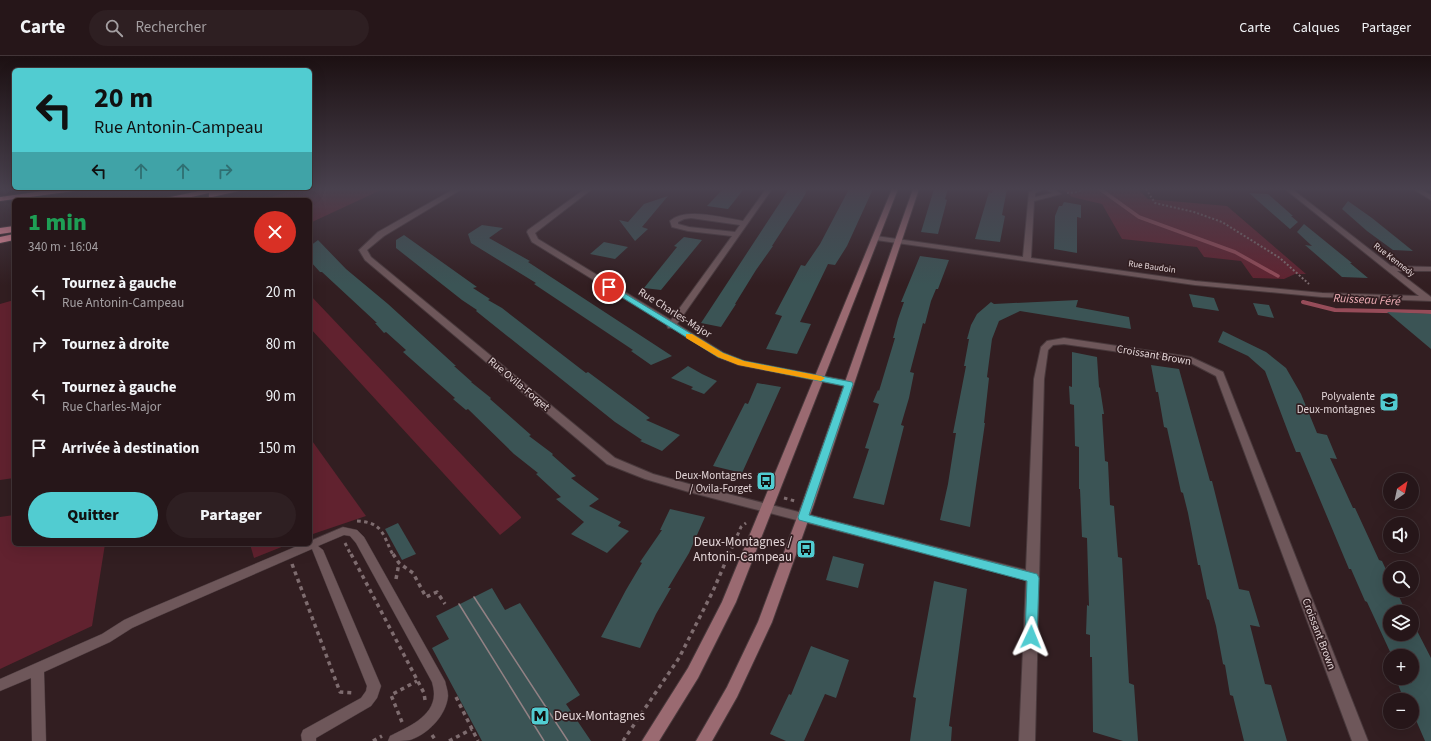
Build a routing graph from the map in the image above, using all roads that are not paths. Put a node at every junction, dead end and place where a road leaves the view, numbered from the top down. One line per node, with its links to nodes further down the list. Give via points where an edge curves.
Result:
1 (404, 221): 24 (street, Rue Ovila-Forget, via 381,234 363,250 368,258 611,461 671,484)
2 (546, 221): 21 (street, Rue Charles-Major, via 531,232 535,240)
3 (674, 221): 12 (street, via 675,225 688,229)
4 (729, 221): 9 (street)
5 (883, 221): 14 (street)
6 (905, 221): 16 (street)
7 (1030, 221): 17 (street)
8 (1328, 221): 18 (street, Rue Kennedy)
9 (744, 223): 12 (street)
10 (12, 228): 11 (highway)
11 (0, 231)
12 (736, 234): 21 (street)
13 (12, 237): 15 (highway)
14 (876, 238): 16 (street, Rue Baudoin); 22 (street)
15 (0, 240)
16 (898, 241): 17 (street, Rue Baudoin); 23 (street)
17 (1027, 260): 20 (street, Rue Baudoin, via 1203,283 1322,295)
18 (1388, 268): 19 (street); 20 (street, Rue Kennedy)
19 (1431, 270)
20 (1430, 300)
21 (671, 326): 22 (street, Rue Charles-Major, via 720,355 742,363)
22 (819, 378): 23 (street, Rue Charles-Major); 24 (street)
23 (849, 384): 25 (street)
24 (768, 508): 25 (street, Rue Ovila-Forget); 35 (street, via 714,633 693,673)
25 (803, 517): 29 (street, Rue Ovila-Forget); 36 (street, via 755,646)
26 (312, 544): 32 (lane, via 343,531 353,533 360,540 438,682 442,696 436,712 423,726)
27 (307, 546): 30 (lane, via 128,624 106,638)
28 (317, 550): 34 (lane, via 374,686 366,702 308,735)
29 (1033, 578): 37 (street); 38 (street, Croissant Brown, via 1039,379 1044,349 1050,344 1064,341 1191,360 1220,374)
30 (37, 669): 31 (lane); 33 (lane)
31 (0, 684)
32 (390, 738)
33 (39, 741)
34 (309, 741)
35 (650, 741)
36 (704, 741)
37 (1027, 741)
38 (1360, 741)

